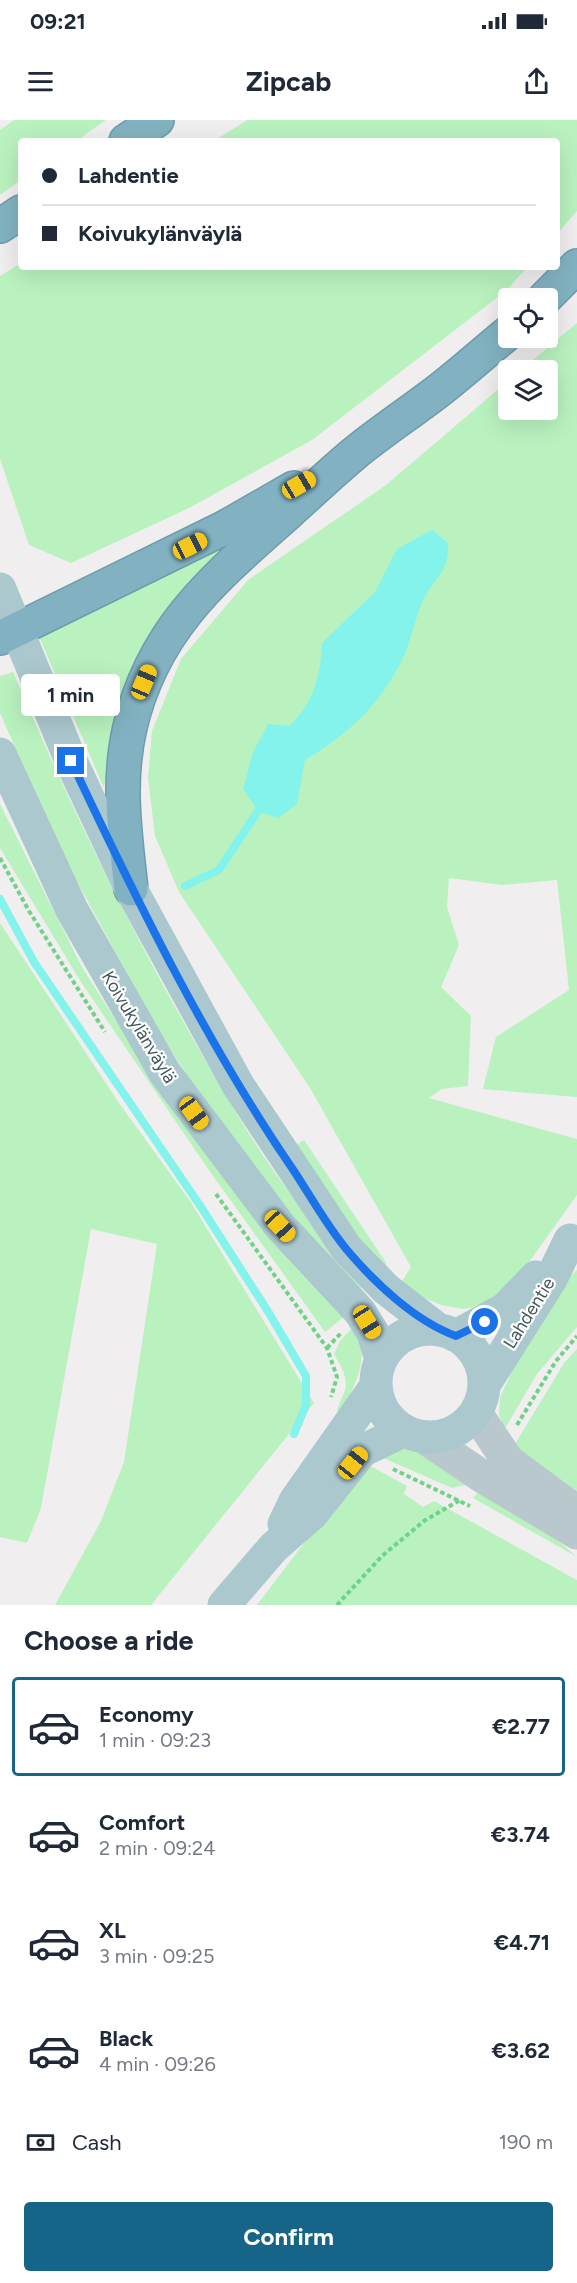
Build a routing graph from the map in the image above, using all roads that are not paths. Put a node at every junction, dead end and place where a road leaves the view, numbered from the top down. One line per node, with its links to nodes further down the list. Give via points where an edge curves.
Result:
1 (157, 120): 2 (highway)
2 (130, 138)
3 (18, 214): 4 (highway)
4 (0, 226)
5 (577, 266): 6 (highway)
6 (555, 288)
7 (498, 341): 8 (highway)
8 (355, 453): 10 (highway, via 224,528); 12 (highway, via 205,587 154,661 129,728 122,782)
9 (0, 589): 10 (main road)
10 (8, 634): 12 (main road)
11 (0, 754): 15 (main road, Koivukylänväylä, via 72,910 165,1072 280,1226 360,1312 373,1333)
12 (131, 889): 14 (main road, via 238,1084 347,1249 386,1289)
13 (573, 1236): 14 (main road, Lahdentie, via 505,1309); 16 (main road, Lahdentie)
14 (448, 1333): 15 (main road, via 418,1330 401,1337); 16 (main road, via 471,1348 481,1366)
15 (378, 1372): 17 (main road, via 379,1402 390,1420); 20 (main road, via 295,1501)
16 (480, 1399): 17 (main road, via 464,1426 447,1435); 18 (street, via 508,1461)
17 (413, 1434): 19 (street); 20 (main road, via 362,1451 312,1514)
18 (577, 1512)
19 (577, 1533)
20 (274, 1547): 21 (main road)
21 (224, 1605)

